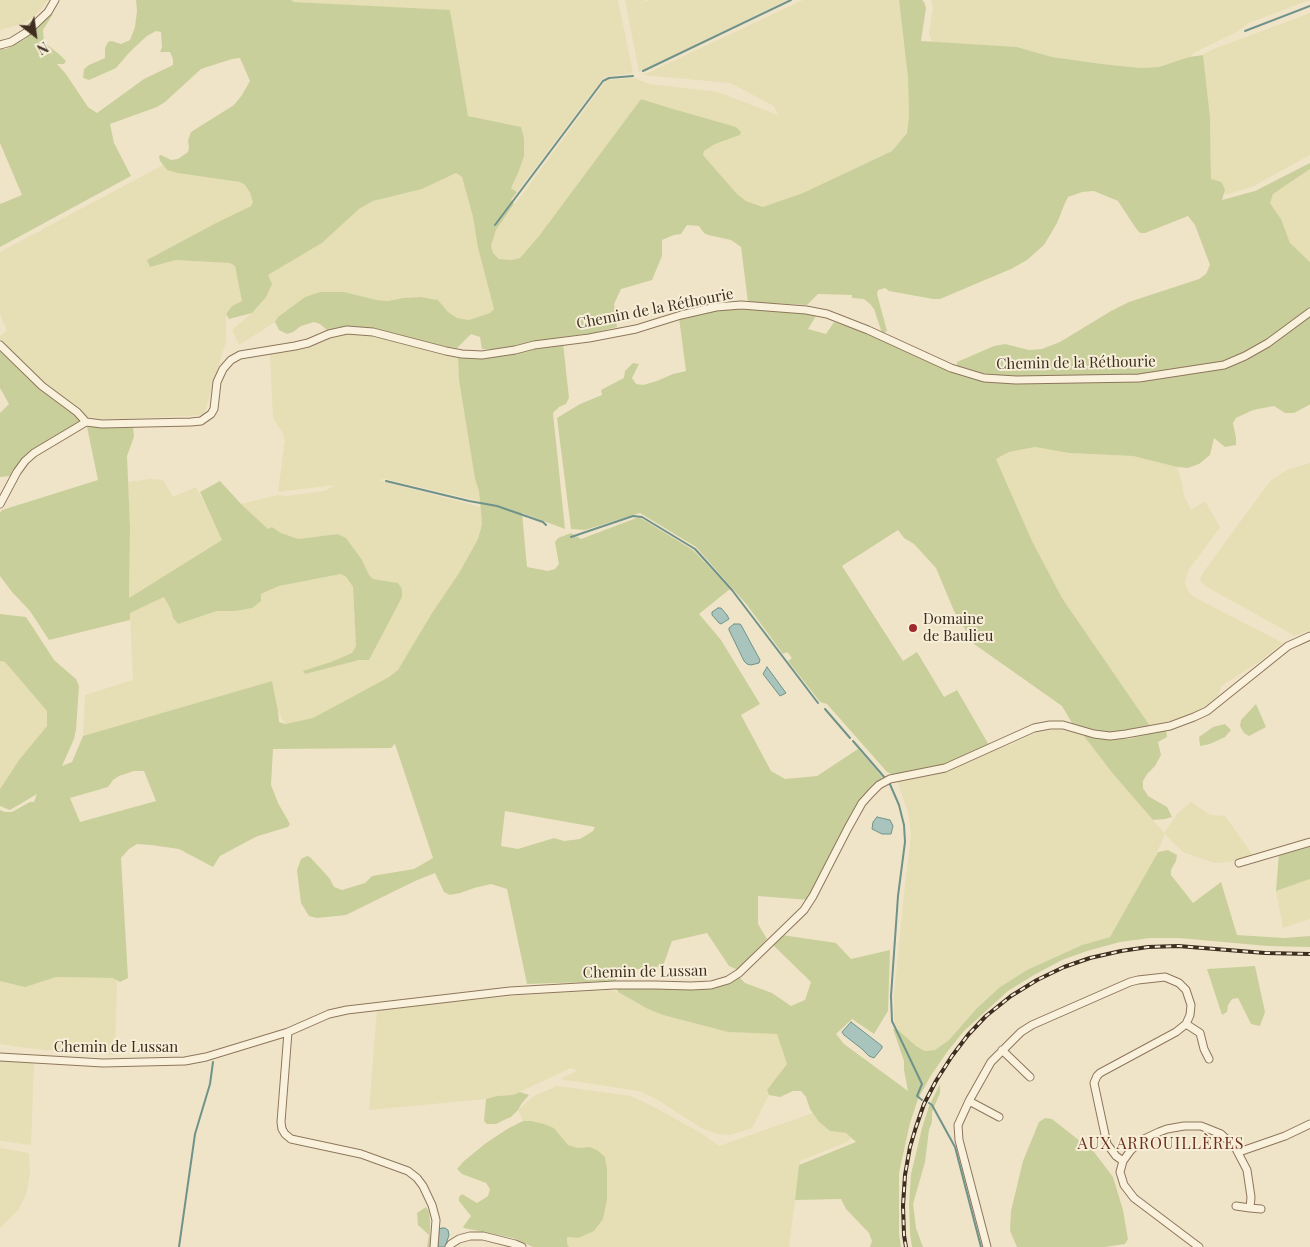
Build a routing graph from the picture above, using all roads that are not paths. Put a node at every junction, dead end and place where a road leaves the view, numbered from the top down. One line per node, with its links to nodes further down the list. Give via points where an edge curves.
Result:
1 (55, 0): 2 (street, via 48,12 27,32)
2 (0, 45)
3 (1310, 312): 5 (street, Chemin de la Réthourie, via 1268,343 1224,365 1139,378 1037,380 998,380 951,368 827,314 741,305 680,315 636,329 482,355 446,351 374,332 347,330 308,343 240,355 231,360 217,382 214,409 201,421)
4 (0, 345): 5 (street, via 42,386)
5 (86, 422): 6 (street, via 25,461)
6 (0, 504)
7 (1310, 636): 11 (street, Chemin de Lussan, via 1288,646 1207,711 1170,726 1110,736 1050,724 945,768 890,779 879,785 862,803 804,910 728,980 711,985 614,985 510,991 347,1010 329,1014)
8 (1310, 842): 9 (street)
9 (1239, 863)
10 (1186, 1024): 12 (street, via 1191,1005 1183,986 1165,978 1138,980 1032,1025); 14 (street, via 1200,1033); 20 (street, via 1097,1076 1094,1083 1107,1144)
11 (288, 1032): 13 (street, Chemin de Lussan, via 185,1061 103,1063); 24 (street, via 280,1122 285,1134 291,1139 361,1154 408,1171 423,1186 432,1205 436,1220)
12 (1002, 1050): 15 (street); 16 (street, via 990,1062)
13 (0, 1057)
14 (1209, 1059)
15 (1030, 1077)
16 (969, 1101): 17 (street); 27 (street, via 958,1131)
17 (999, 1117)
18 (1310, 1124): 19 (street)
19 (1239, 1152): 20 (street, via 1215,1131 1201,1126 1184,1126 1151,1135 1131,1150); 22 (street, via 1249,1177)
20 (1123, 1161): 28 (street, via 1121,1176 1130,1194)
21 (1236, 1206): 22 (street)
22 (1250, 1208): 23 (street)
23 (1261, 1209)
24 (434, 1247)
25 (449, 1247): 26 (street, via 470,1236 483,1236)
26 (522, 1247)
27 (987, 1247)
28 (1199, 1247)

